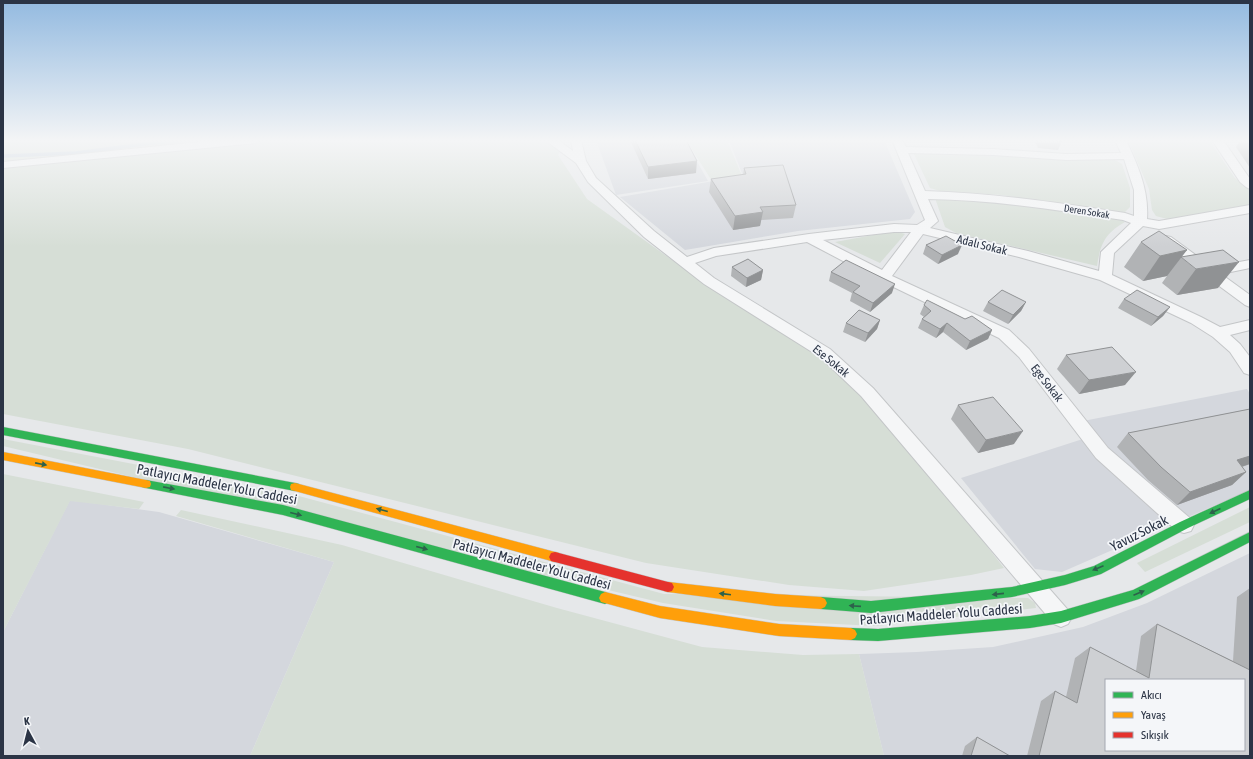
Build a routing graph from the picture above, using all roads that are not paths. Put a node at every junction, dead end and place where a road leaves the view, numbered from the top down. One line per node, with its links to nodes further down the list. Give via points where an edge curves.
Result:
1 (589, 175): 11 (street, Ese Sokak, via 649,234)
2 (913, 175): 6 (street)
3 (1136, 175): 8 (street, via 1140,185)
4 (1241, 175): 5 (street)
5 (1250, 185)
6 (922, 195): 8 (street, Deren Sokak, via 1002,198 1125,217); 9 (street, via 932,221)
7 (1250, 209): 8 (street, Deren Sokak, via 1159,225)
8 (1140, 222): 13 (street); 15 (street, via 1108,252)
9 (920, 229): 10 (street, Adalı Sokak, via 894,228); 14 (street); 15 (street, Adalı Sokak)
10 (809, 238): 11 (street, Adalı Sokak, via 714,252); 14 (street, Ege Sokak)
11 (686, 262): 25 (street, Ese Sokak, via 709,282 825,353 847,372)
12 (1250, 264): 13 (street)
13 (1209, 272): 16 (street)
14 (884, 277): 23 (street, Ege Sokak, via 1004,334 1024,353 1102,453)
15 (1105, 277): 18 (street, Adalı Sokak)
16 (1250, 302)
17 (1250, 325): 18 (street)
18 (1218, 333): 19 (street, Adalı Sokak, via 1235,348)
19 (1250, 369)
20 (3, 431): 25 (main road, Patlayıcı Maddeler Yolu Caddesi, one-way to 20, via 1012,592 871,607 775,600 667,587 301,488)
21 (3, 456): 26 (main road, Patlayıcı Maddeler Yolu Caddesi, one-way to 26, via 283,510 660,612 772,629 878,635)
22 (1250, 494): 23 (main road, Yavuz Sokak, one-way to 23)
23 (1184, 526): 25 (main road, Yavuz Sokak, one-way to 25, via 1097,570)
24 (1250, 537): 26 (main road, one-way to 24, via 1103,606 1157,585)
25 (1036, 587): 26 (street, Ese Sokak)
26 (1061, 617)

